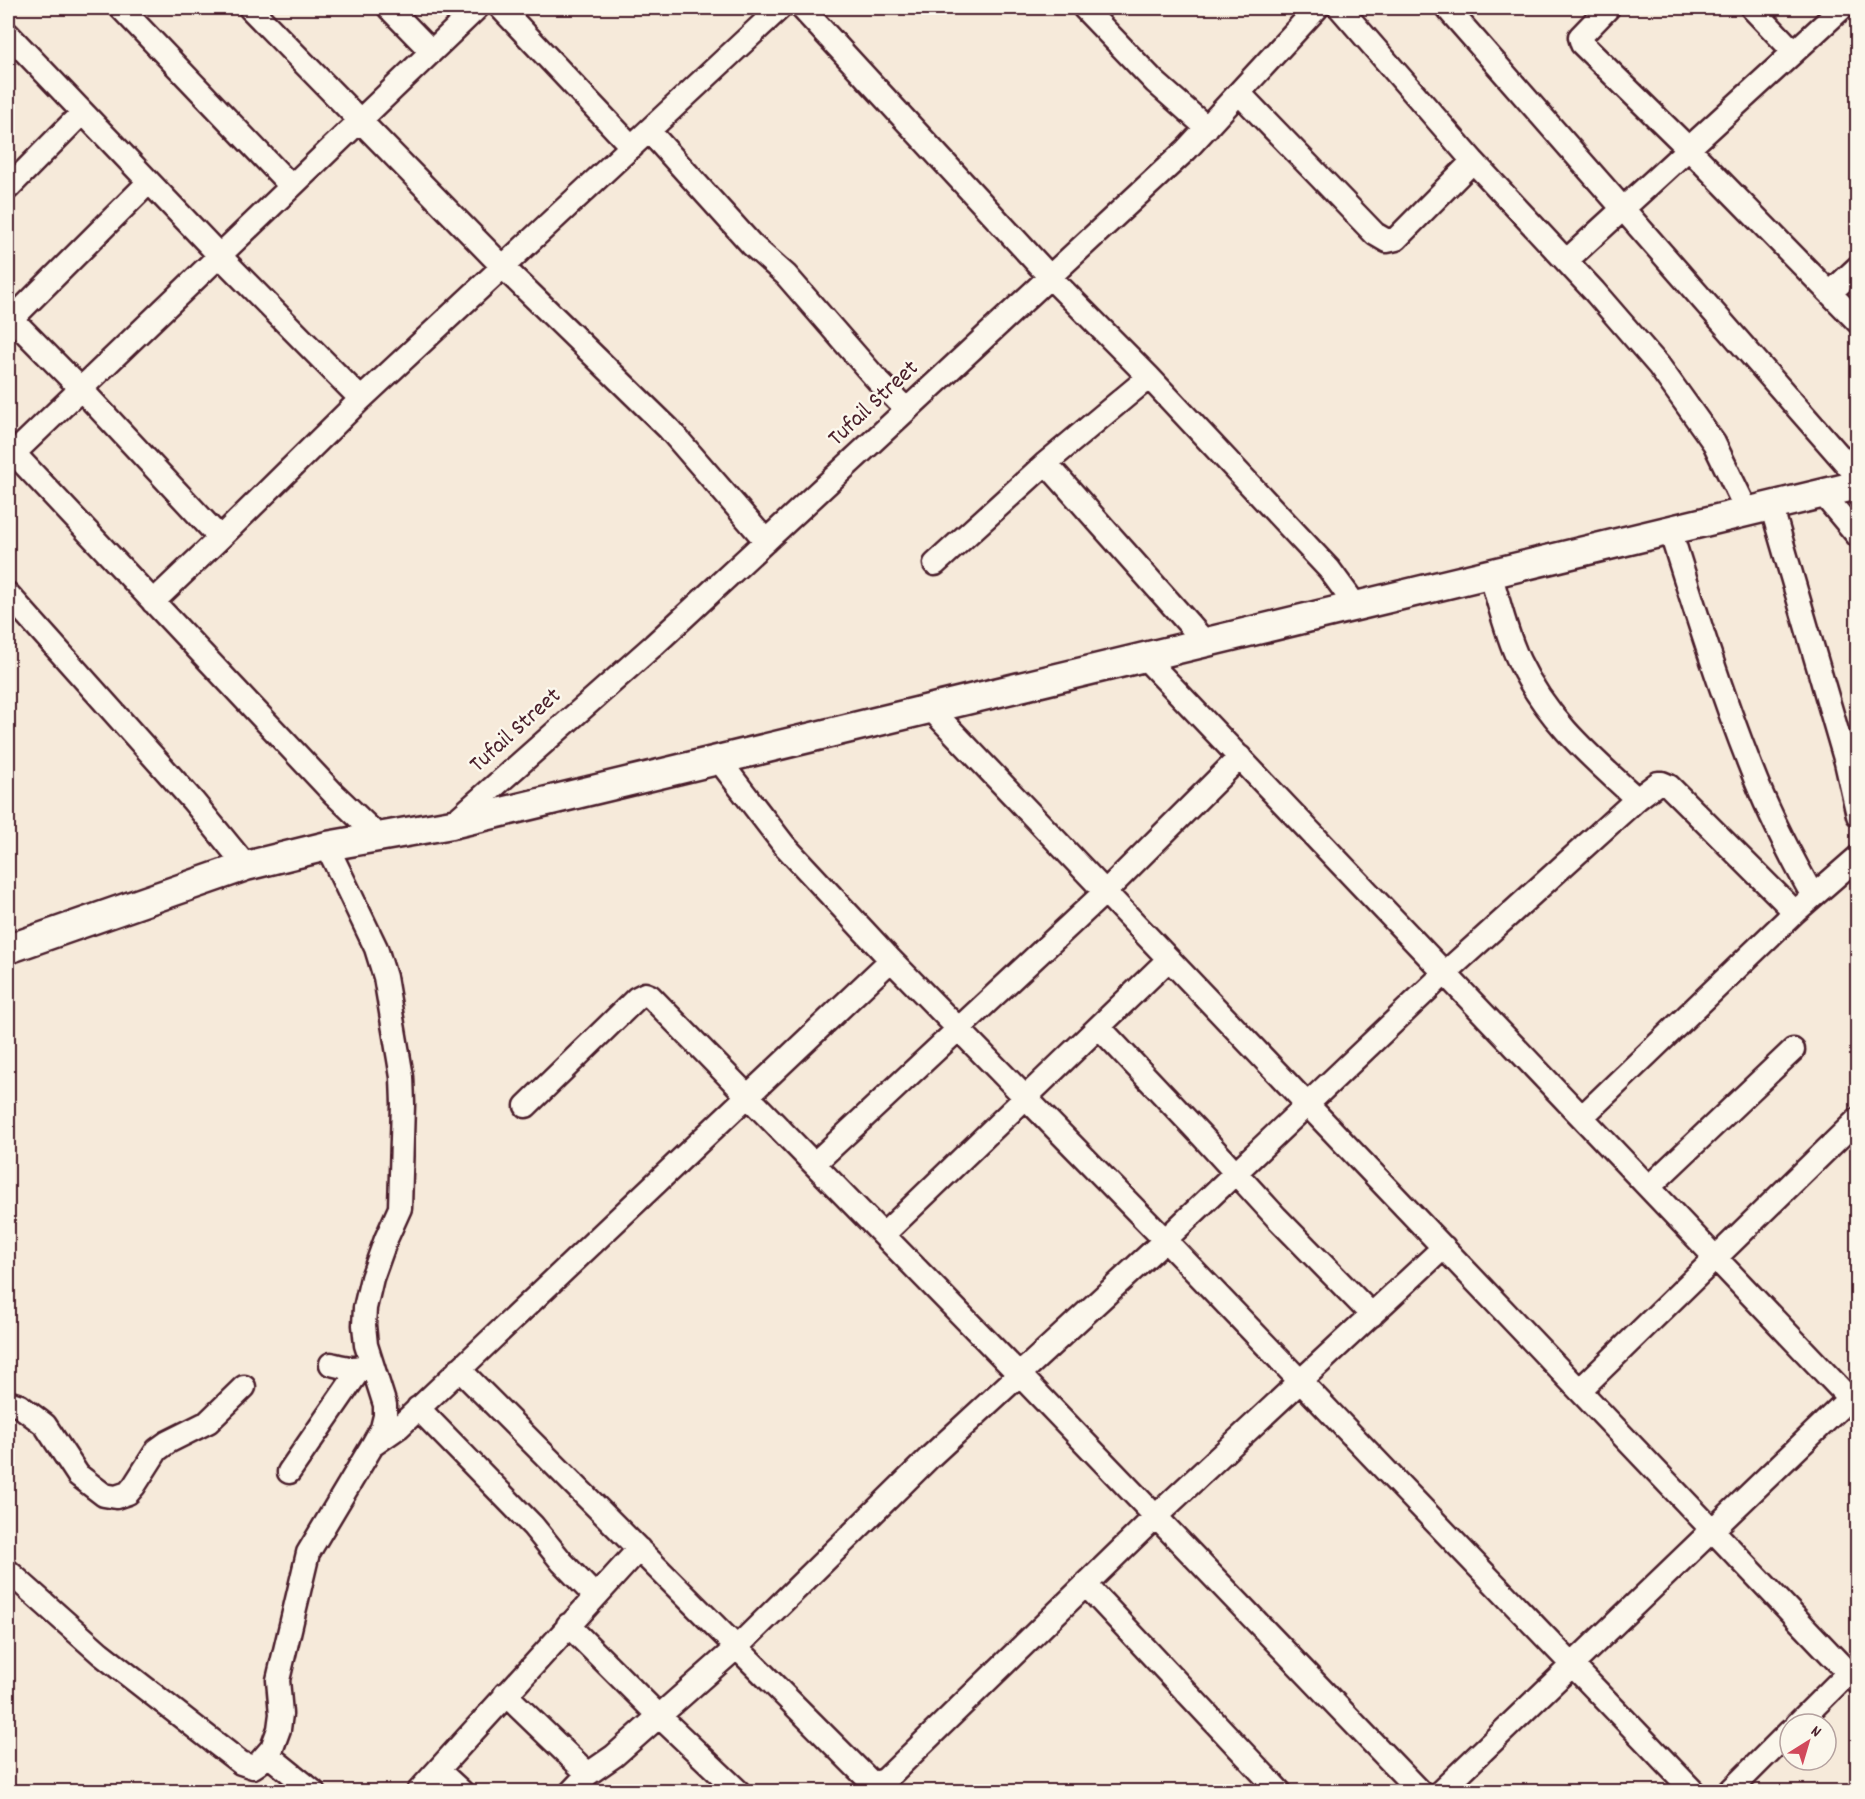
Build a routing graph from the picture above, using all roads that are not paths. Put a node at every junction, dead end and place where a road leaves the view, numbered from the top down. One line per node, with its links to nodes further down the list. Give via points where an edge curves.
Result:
1 (121, 8): 28 (street)
2 (250, 8): 20 (street)
3 (389, 8): 16 (street)
4 (477, 8): 16 (street)
5 (501, 8): 23 (street)
6 (780, 8): 22 (street)
7 (802, 8): 34 (street)
8 (1084, 8): 21 (street, via 1155,82)
9 (1317, 8): 18 (street, Tufail Street)
10 (1340, 8): 25 (street)
11 (1447, 8): 29 (street)
12 (1608, 8): 24 (street, via 1584,31 1580,37 1582,44)
13 (1752, 8): 17 (street)
14 (1842, 8): 17 (street)
15 (8, 34): 19 (street)
16 (431, 51): 20 (street)
17 (1794, 52): 24 (street)
18 (1239, 93): 21 (street, Tufail Street); 25 (street, via 1375,234 1387,241 1396,239)
19 (82, 113): 26 (street); 27 (street)
20 (359, 121): 28 (street); 32 (street)
21 (1207, 128): 34 (street, Tufail Street)
22 (649, 131): 23 (street); 41 (street)
23 (632, 147): 32 (street)
24 (1689, 149): 29 (street); 35 (street)
25 (1473, 161): 31 (street)
26 (10, 181)
27 (149, 182): 30 (street); 36 (street)
28 (291, 186): 30 (street)
29 (1623, 209): 31 (street); 44 (street)
30 (219, 255): 39 (street); 40 (street)
31 (1566, 261): 47 (street, via 1659,366)
32 (503, 267): 40 (street); 51 (street, via 669,429)
33 (1857, 267): 35 (street)
34 (1050, 277): 38 (street); 41 (street, Tufail Street)
35 (1830, 292): 37 (street)
36 (10, 317): 39 (street)
37 (1857, 322)
38 (1149, 377): 43 (street); 56 (street, via 1329,568)
39 (80, 388): 42 (street); 50 (street)
40 (361, 399): 50 (street)
41 (907, 410): 51 (street, Tufail Street)
42 (10, 454): 55 (street)
43 (1046, 464): 52 (street); 57 (street)
44 (1857, 477)
45 (1857, 485): 46 (main road)
46 (1822, 493): 47 (main road); 49 (street)
47 (1759, 508): 48 (main road); 63 (street, via 1846,762)
48 (1670, 530): 53 (main road); 70 (street, via 1751,770)
49 (1857, 536)
50 (220, 538): 55 (street)
51 (766, 541): 64 (street, Tufail Street)
52 (935, 564)
53 (1490, 573): 56 (main road); 62 (street, via 1518,658 1535,691 1556,722)
54 (8, 594): 68 (street)
55 (153, 602): 65 (street)
56 (1356, 606): 57 (main road)
57 (1204, 642): 58 (main road)
58 (1144, 657): 59 (main road); 60 (street)
59 (930, 708): 61 (main road); 69 (street)
60 (1240, 757): 69 (street); 75 (street)
61 (718, 759): 64 (main road); 74 (street, via 784,845)
62 (1637, 799): 71 (street, via 1658,783 1669,786); 75 (street)
63 (1857, 815)
64 (453, 824): 65 (main road)
65 (380, 838): 66 (main road)
66 (327, 846): 68 (main road); 94 (street, via 376,948 402,1077 400,1208 372,1278 365,1308)
67 (1857, 856): 70 (street)
68 (246, 866): 72 (main road)
69 (1105, 892): 73 (street); 77 (street)
70 (1813, 896): 71 (street)
71 (1795, 912): 83 (street)
72 (8, 949)
73 (1169, 959): 76 (street); 81 (street)
74 (891, 960): 77 (street); 79 (street)
75 (1446, 973): 81 (street); 83 (street)
76 (1099, 1027): 80 (street); 86 (street)
77 (958, 1029): 80 (street); 85 (street)
78 (1793, 1050): 87 (street)
79 (749, 1095): 82 (street, via 645,994); 85 (street); 95 (street)
80 (1026, 1098): 88 (street); 89 (street)
81 (1307, 1104): 86 (street); 90 (street)
82 (526, 1106)
83 (1582, 1117): 87 (street)
84 (1857, 1119): 91 (street)
85 (815, 1163): 88 (street)
86 (1236, 1172): 89 (street); 92 (street)
87 (1649, 1187): 91 (street)
88 (884, 1234): 96 (street)
89 (1165, 1240): 96 (street); 97 (street)
90 (1444, 1247): 92 (street); 99 (street)
91 (1717, 1258): 99 (street); 100 (street)
92 (1372, 1315): 97 (street)
93 (331, 1364): 94 (street, via 354,1370)
94 (365, 1366): 103 (street, via 385,1406 382,1428); 104 (street)
95 (459, 1369): 102 (street); 107 (street)
96 (1019, 1374): 105 (street); 112 (street)
97 (1300, 1383): 105 (street); 113 (street)
98 (244, 1387): 101 (street, via 208,1422 157,1450 128,1493 116,1497 104,1495 78,1475 45,1425)
99 (1580, 1390): 106 (street)
100 (1853, 1394): 106 (street)
101 (8, 1402)
102 (418, 1408): 103 (street); 110 (street)
103 (372, 1446): 119 (street, via 308,1553 278,1680 279,1729)
104 (289, 1472)
105 (1156, 1516): 109 (street); 129 (street)
106 (1712, 1529): 113 (street); 114 (street)
107 (639, 1549): 110 (street); 112 (street)
108 (8, 1570): 119 (street, via 99,1653 242,1763 253,1767)
109 (1086, 1585): 122 (street, via 885,1780); 128 (street)
110 (595, 1596): 111 (street)
111 (568, 1625): 115 (street); 117 (street)
112 (737, 1647): 117 (street); 122 (street)
113 (1570, 1664): 130 (street); 131 (street)
114 (1853, 1678): 116 (street)
115 (504, 1694): 120 (street); 121 (street)
116 (1812, 1712)
117 (659, 1716): 121 (street); 127 (street)
118 (1778, 1743): 132 (street)
119 (267, 1754): 123 (street)
120 (438, 1770): 124 (street); 125 (street)
121 (588, 1774): 126 (street)
122 (867, 1787)
123 (314, 1791)
124 (418, 1791)
125 (462, 1791)
126 (571, 1791)
127 (740, 1791)
128 (1281, 1791)
129 (1420, 1791)
130 (1440, 1791)
131 (1694, 1791)
132 (1729, 1791)

